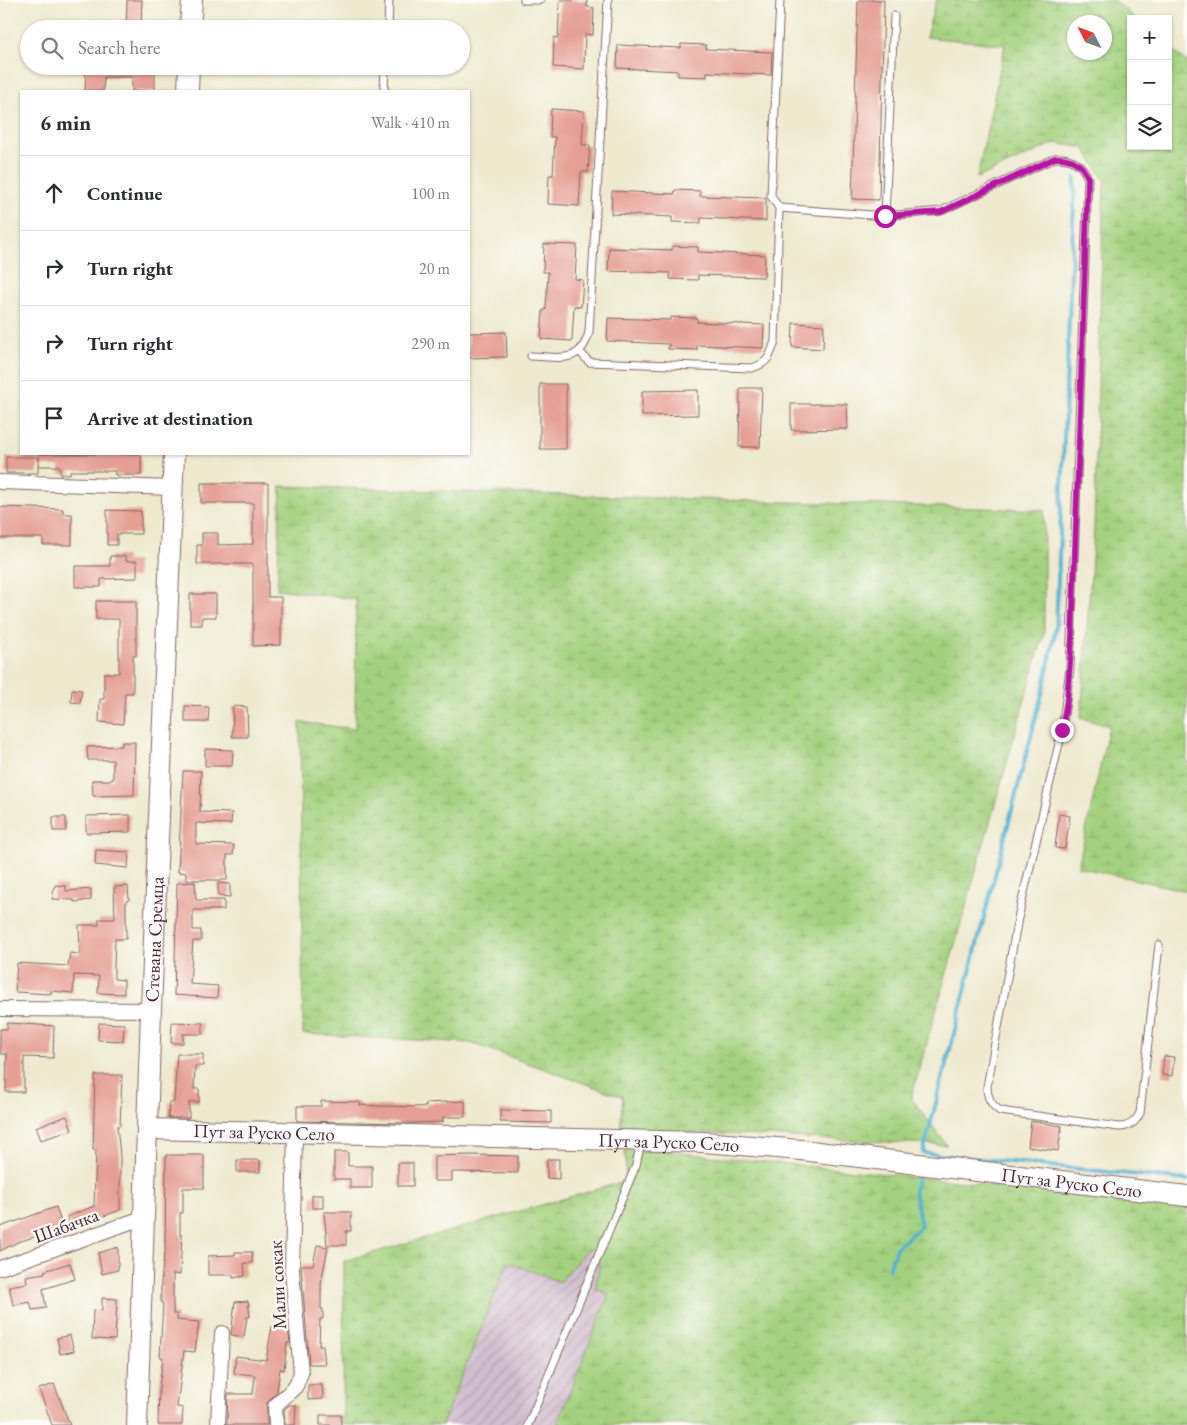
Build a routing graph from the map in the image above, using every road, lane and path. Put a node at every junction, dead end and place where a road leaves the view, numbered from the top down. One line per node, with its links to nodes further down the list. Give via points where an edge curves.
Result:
1 (192, 0): 8 (main road)
2 (389, 0): 9 (lane)
3 (524, 0): 4 (lane)
4 (540, 0)
5 (608, 0): 16 (lane, via 590,332)
6 (780, 0): 14 (lane, via 771,196)
7 (894, 16): 15 (lane)
8 (191, 20)
9 (388, 20)
10 (189, 75): 12 (main road)
11 (385, 75): 13 (lane)
12 (188, 90)
13 (384, 90)
14 (779, 208): 15 (lane); 16 (lane, via 775,341 764,364 752,368 589,362)
15 (885, 216): 21 (lane, via 941,212 1055,158 1076,162 1088,178 1070,676 1062,730 1014,936 987,1087 993,1105 1000,1111 1119,1127 1135,1121 1140,1113)
16 (580, 352): 17 (lane, via 567,357)
17 (531, 356)
18 (174, 455): 20 (main road, Стевана Сремца)
19 (0, 482): 20 (street)
20 (173, 488): 23 (main road, Стевана Сремца)
21 (1159, 945)
22 (0, 1009): 23 (street)
23 (151, 1010): 24 (main road, Стевана Сремца)
24 (148, 1130): 25 (main road, Пут за Руско Село); 28 (main road, Стевана Сремца)
25 (295, 1134): 26 (main road, Пут за Руско Село); 33 (street, Мали сокак, via 292,1271 301,1373 296,1386 275,1406)
26 (642, 1139): 27 (main road, Пут за Руско Село, via 801,1150); 34 (lane, via 636,1165)
27 (1187, 1196)
28 (145, 1217): 29 (street, Шабачка); 31 (main road, Стевана Сремца)
29 (0, 1268)
30 (222, 1333): 32 (street)
31 (137, 1425)
32 (218, 1425)
33 (276, 1425)
34 (528, 1425)

